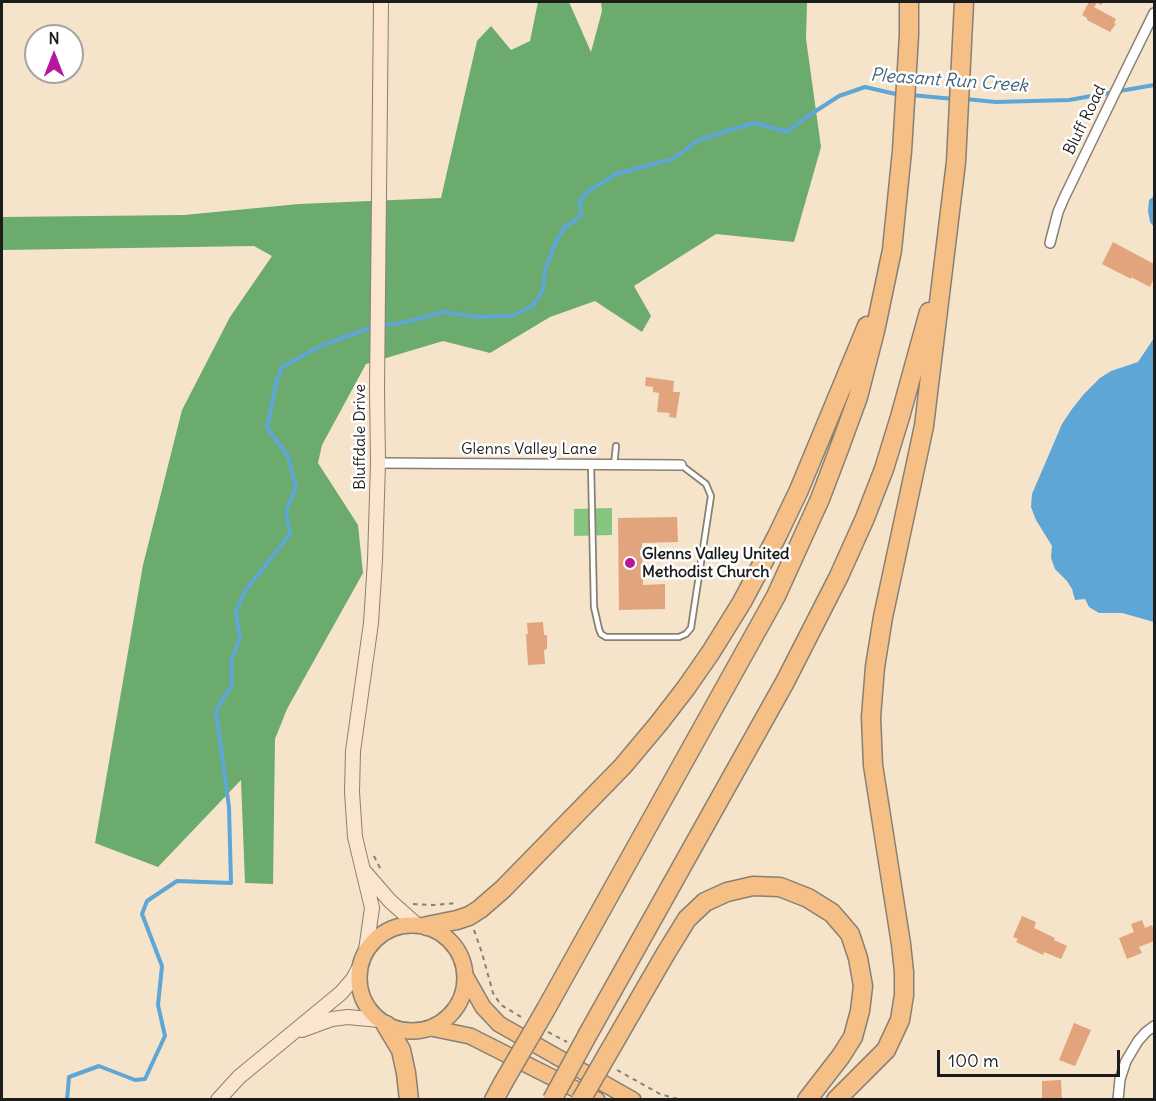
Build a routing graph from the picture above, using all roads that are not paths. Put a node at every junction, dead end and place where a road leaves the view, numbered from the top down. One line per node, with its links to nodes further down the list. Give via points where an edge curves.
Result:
1 (381, 2): 9 (street, Bluffdale Drive)
2 (909, 2): 7 (highway, via 902,151)
3 (964, 2): 5 (highway)
4 (1155, 13): 6 (street, Bluff Road, via 1058,212)
5 (953, 193): 25 (highway, bridge, via 930,310 900,417 856,538 785,682); 30 (highway, via 924,426 883,617 871,717 873,765 901,944 904,995 900,1020 886,1050)
6 (1050, 243)
7 (885, 283): 14 (highway, via 799,490 742,602 699,670 623,766 503,889 469,916); 24 (highway, bridge, via 858,397 799,548 776,596)
8 (616, 446): 11 (lane)
9 (378, 463): 10 (street, Glenns Valley Lane); 13 (street, Bluffdale Drive, via 370,623 353,761 355,837)
10 (591, 464): 11 (street, Glenns Valley Lane); 12 (lane, via 594,607 599,629 606,638 679,638 691,628 711,496 706,484)
11 (614, 465): 12 (street, Glenns Valley Lane)
12 (681, 465)
13 (363, 870): 14 (street, Bluffdale Drive, via 390,901); 15 (street, Bluffdale Drive, via 372,908)
14 (422, 926): 15 (main road, via 402,925 388,930); 17 (main road, via 442,934 455,945)
15 (366, 950): 16 (main road)
16 (359, 968): 18 (main road, via 362,997 368,1010); 21 (street, via 341,993)
17 (466, 977): 20 (main road, via 464,994 456,1008); 28 (main road, via 483,1007 499,1024)
18 (382, 1023): 20 (main road, via 416,1032); 21 (street, via 348,1017 332,1019); 23 (highway, via 400,1050)
19 (1155, 1026): 31 (street, via 1140,1038 1126,1061)
20 (431, 1028): 27 (main road, via 478,1039)
21 (289, 1036): 22 (street, via 239,1077)
22 (218, 1100)
23 (409, 1100)
24 (494, 1100)
25 (552, 1100)
26 (581, 1100): 29 (highway, bridge, via 610,1057 687,919 705,902 753,886 780,887 808,897 832,913 850,934 858,958 863,986 853,1037)
27 (597, 1100)
28 (633, 1100)
29 (807, 1100)
30 (836, 1100)
31 (1118, 1100)

